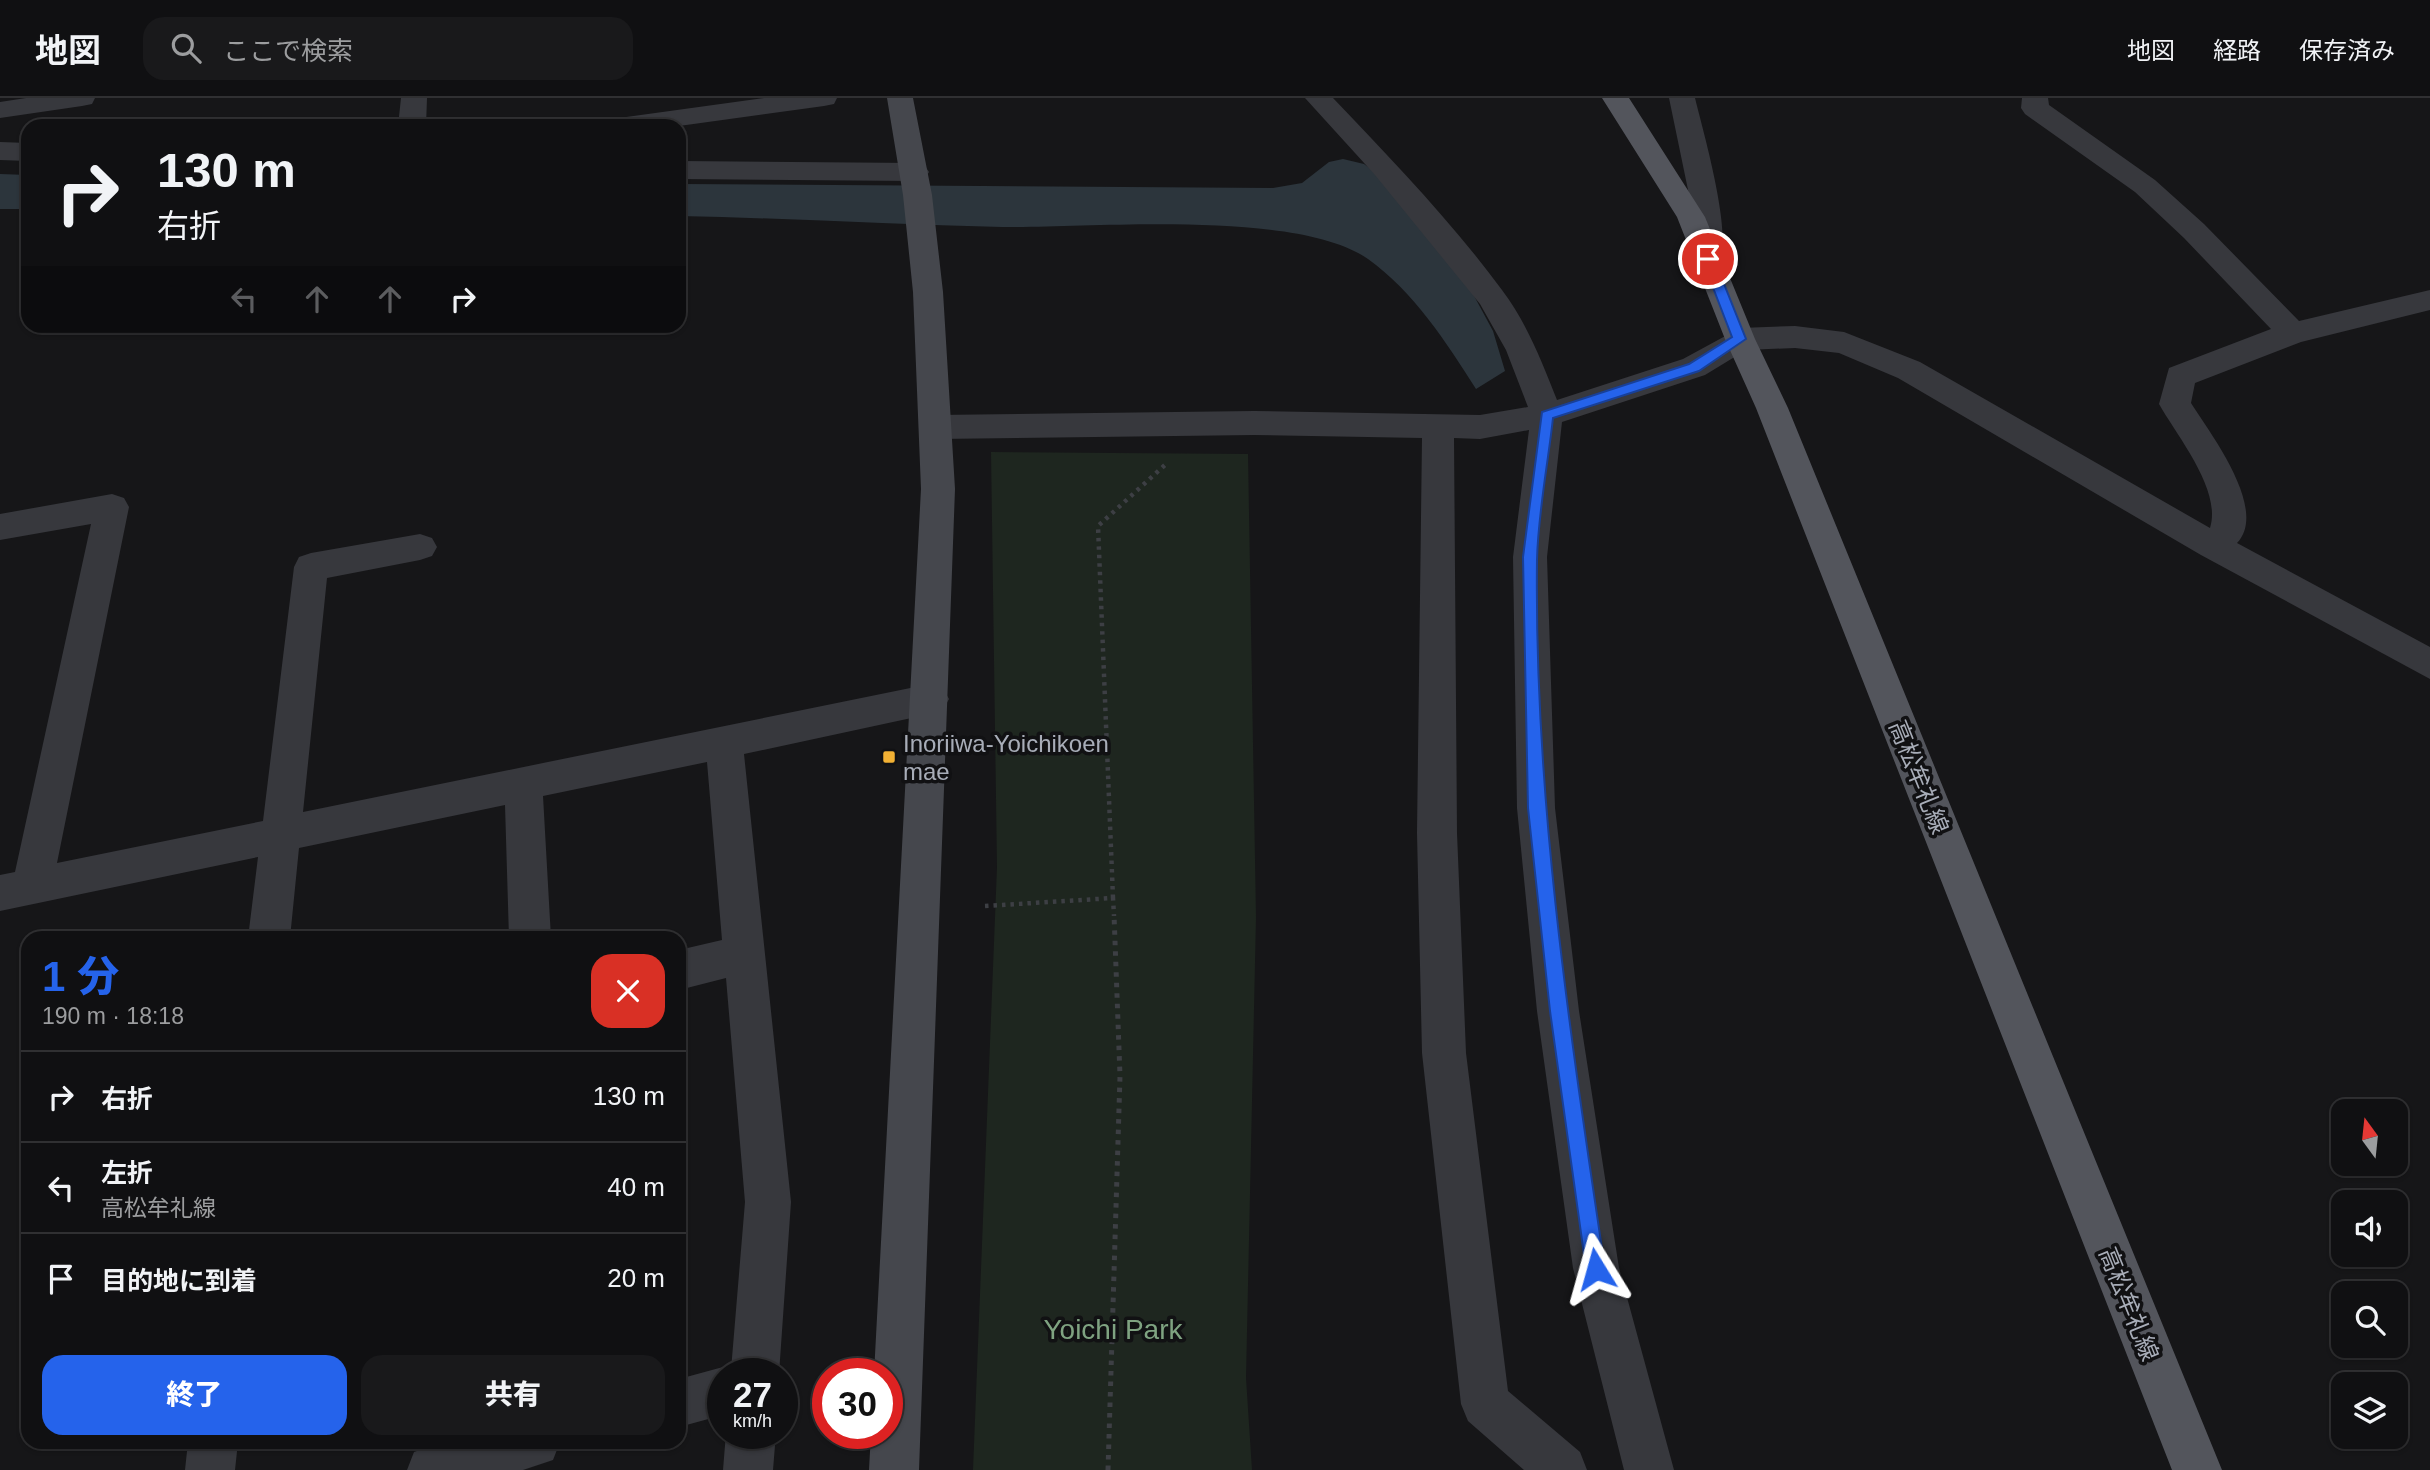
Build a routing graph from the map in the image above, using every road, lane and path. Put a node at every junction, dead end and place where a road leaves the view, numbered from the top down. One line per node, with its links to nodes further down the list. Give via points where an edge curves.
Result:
1 (82, 98): 9 (street)
2 (414, 98): 10 (street)
3 (824, 98): 11 (street)
4 (900, 98): 15 (street)
5 (1318, 98): 20 (street, via 1385,169 1492,298 1522,351)
6 (1615, 98): 16 (main road, 高松牟礼線, via 1691,217)
7 (1682, 98): 16 (street, via 1707,214)
8 (2035, 98): 18 (street, via 2035,108 2155,195)
9 (0, 110)
10 (412, 119)
11 (670, 119)
12 (0, 151): 13 (street)
13 (21, 152)
14 (686, 170): 15 (street)
15 (915, 177): 22 (street)
16 (1708, 259): 19 (main road, 高松牟礼線)
17 (2430, 300): 18 (street)
18 (2293, 333): 25 (street, via 2180,376 2175,404 2227,495 2229,530)
19 (1740, 339): 20 (street, via 1694,367); 25 (street, via 1795,337 1844,343 1909,370); 52 (main road, 高松牟礼線, via 1772,408)
20 (1547, 415): 21 (street, via 1480,427); 51 (street, via 1530,557 1536,808 1558,1011 1596,1269)
21 (1438, 426): 22 (street); 50 (street, via 1437,832 1444,1053 1480,1363 1485,1404)
22 (937, 427): 28 (street)
23 (1168, 463): 33 (path, via 1098,526)
24 (0, 527): 32 (street, via 112,507)
25 (2213, 546): 27 (street)
26 (421, 547): 31 (street, via 311,567)
27 (2430, 664)
28 (930, 699): 29 (street); 48 (street)
29 (724, 742): 30 (street); 37 (street)
30 (523, 784): 31 (street); 36 (street)
31 (280, 835): 32 (street); 35 (street)
32 (16, 890)
33 (1113, 898): 34 (path); 49 (path, via 1120,1076)
34 (985, 906)
35 (270, 931)
36 (530, 931)
37 (745, 954): 38 (street); 39 (street, via 768,1202)
38 (686, 968)
39 (756, 1358)
40 (707, 1395): 41 (street)
41 (686, 1401)
42 (212, 1449): 45 (street)
43 (509, 1449): 46 (street)
44 (750, 1449): 47 (street)
45 (209, 1470)
46 (432, 1470)
47 (748, 1470)
48 (894, 1470)
49 (1108, 1470)
50 (1562, 1470)
51 (1649, 1470)
52 (2197, 1470)

